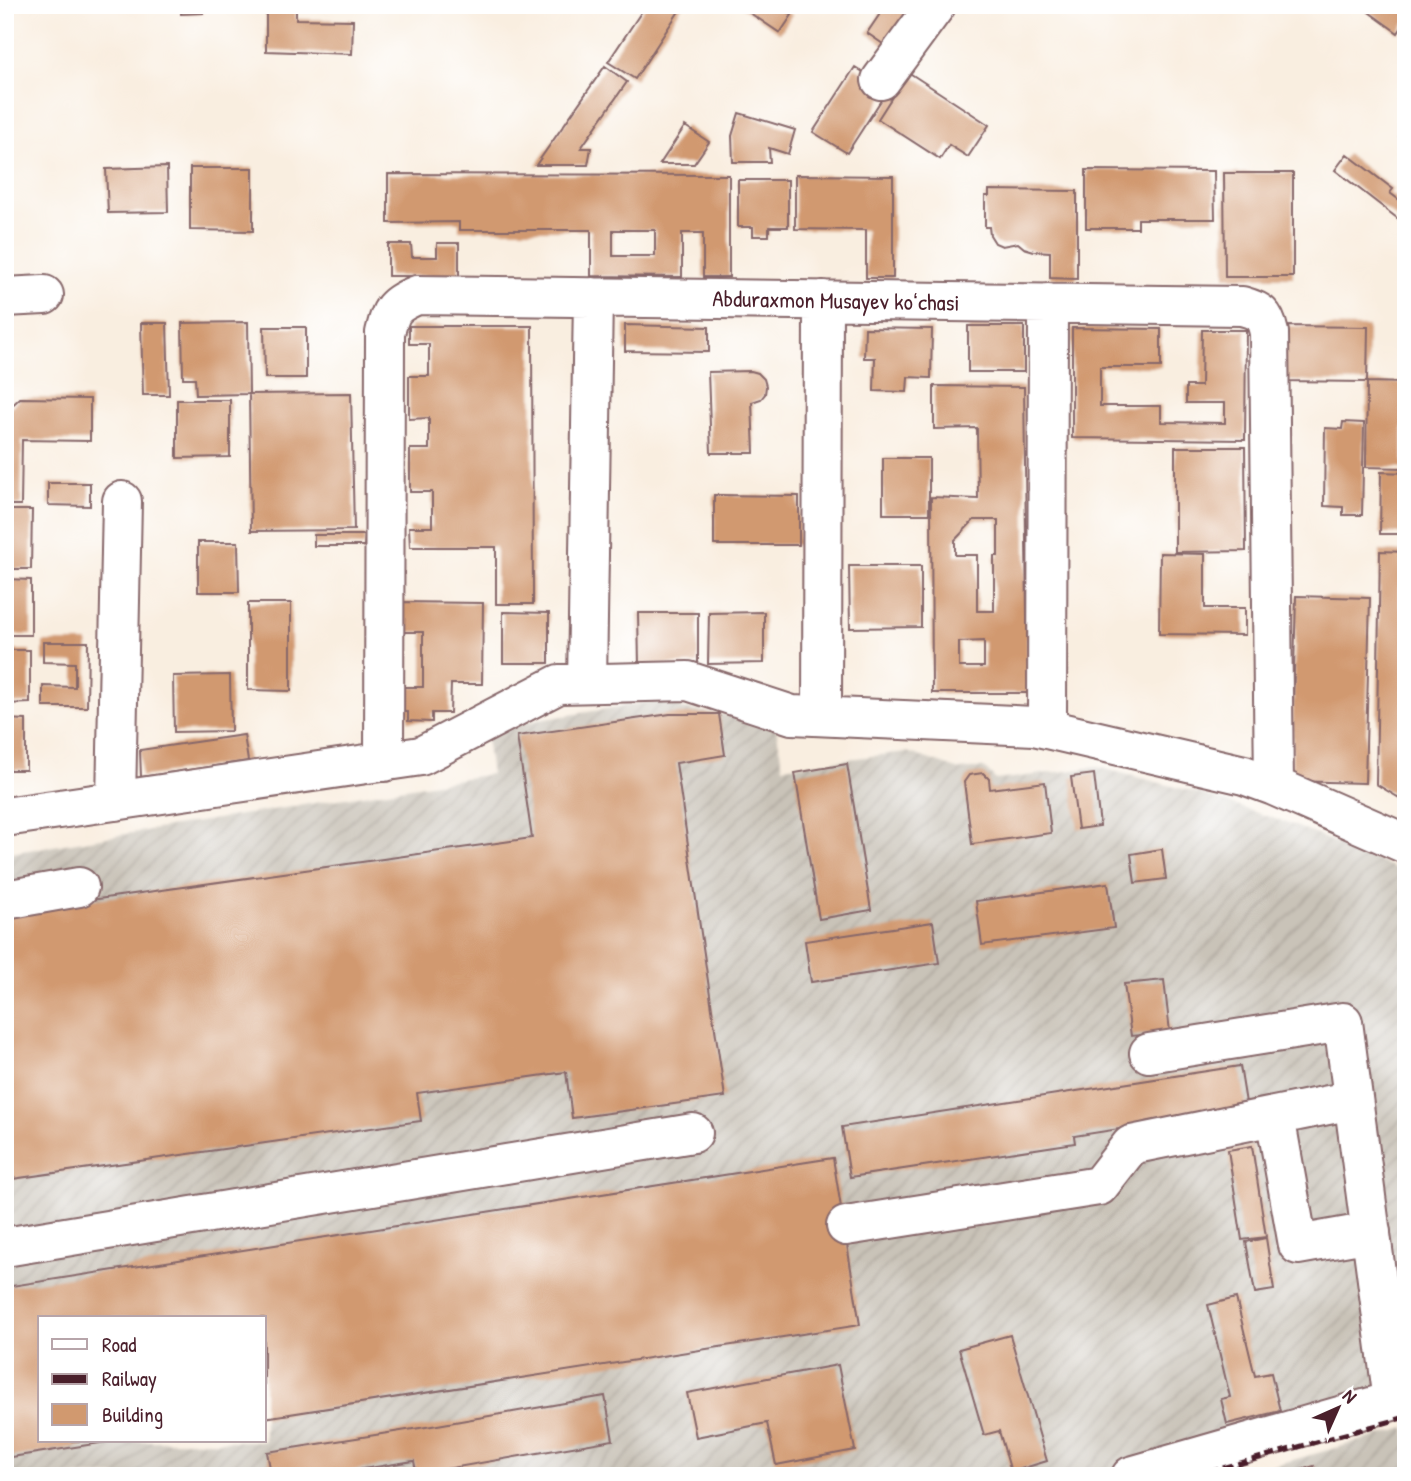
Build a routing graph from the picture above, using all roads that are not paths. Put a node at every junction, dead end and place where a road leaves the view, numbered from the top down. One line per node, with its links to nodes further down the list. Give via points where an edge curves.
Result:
1 (936, 5): 2 (street)
2 (881, 80)
3 (44, 295): 4 (street)
4 (5, 297)
5 (593, 297): 6 (street, Abduraxmon Musayev koʻchasi); 9 (street); 12 (street, Abduraxmon Musayev koʻchasi, via 417,295 390,313 385,333)
6 (823, 300): 7 (street, Abduraxmon Musayev koʻchasi); 10 (street)
7 (1048, 303): 11 (street); 13 (street, Abduraxmon Musayev koʻchasi, via 1242,306 1266,319)
8 (122, 502): 14 (street)
9 (587, 683): 10 (street, via 688,681 792,715); 12 (street, via 559,684 421,756)
10 (822, 716): 11 (street)
11 (1047, 729): 13 (street)
12 (384, 762): 14 (street)
13 (1274, 786): 16 (street)
14 (116, 801): 15 (street)
15 (5, 817)
16 (1406, 844)
17 (79, 887): 18 (street)
18 (5, 900)
19 (1149, 1053): 20 (street, via 1343,1021)
20 (1353, 1100): 21 (street); 24 (street)
21 (1275, 1115): 23 (street, via 1131,1145 1099,1186); 24 (street, via 1298,1245)
22 (693, 1133): 25 (street)
23 (846, 1226)
24 (1371, 1232): 26 (street)
25 (5, 1247)
26 (1400, 1399): 27 (street)
27 (1131, 1476)

